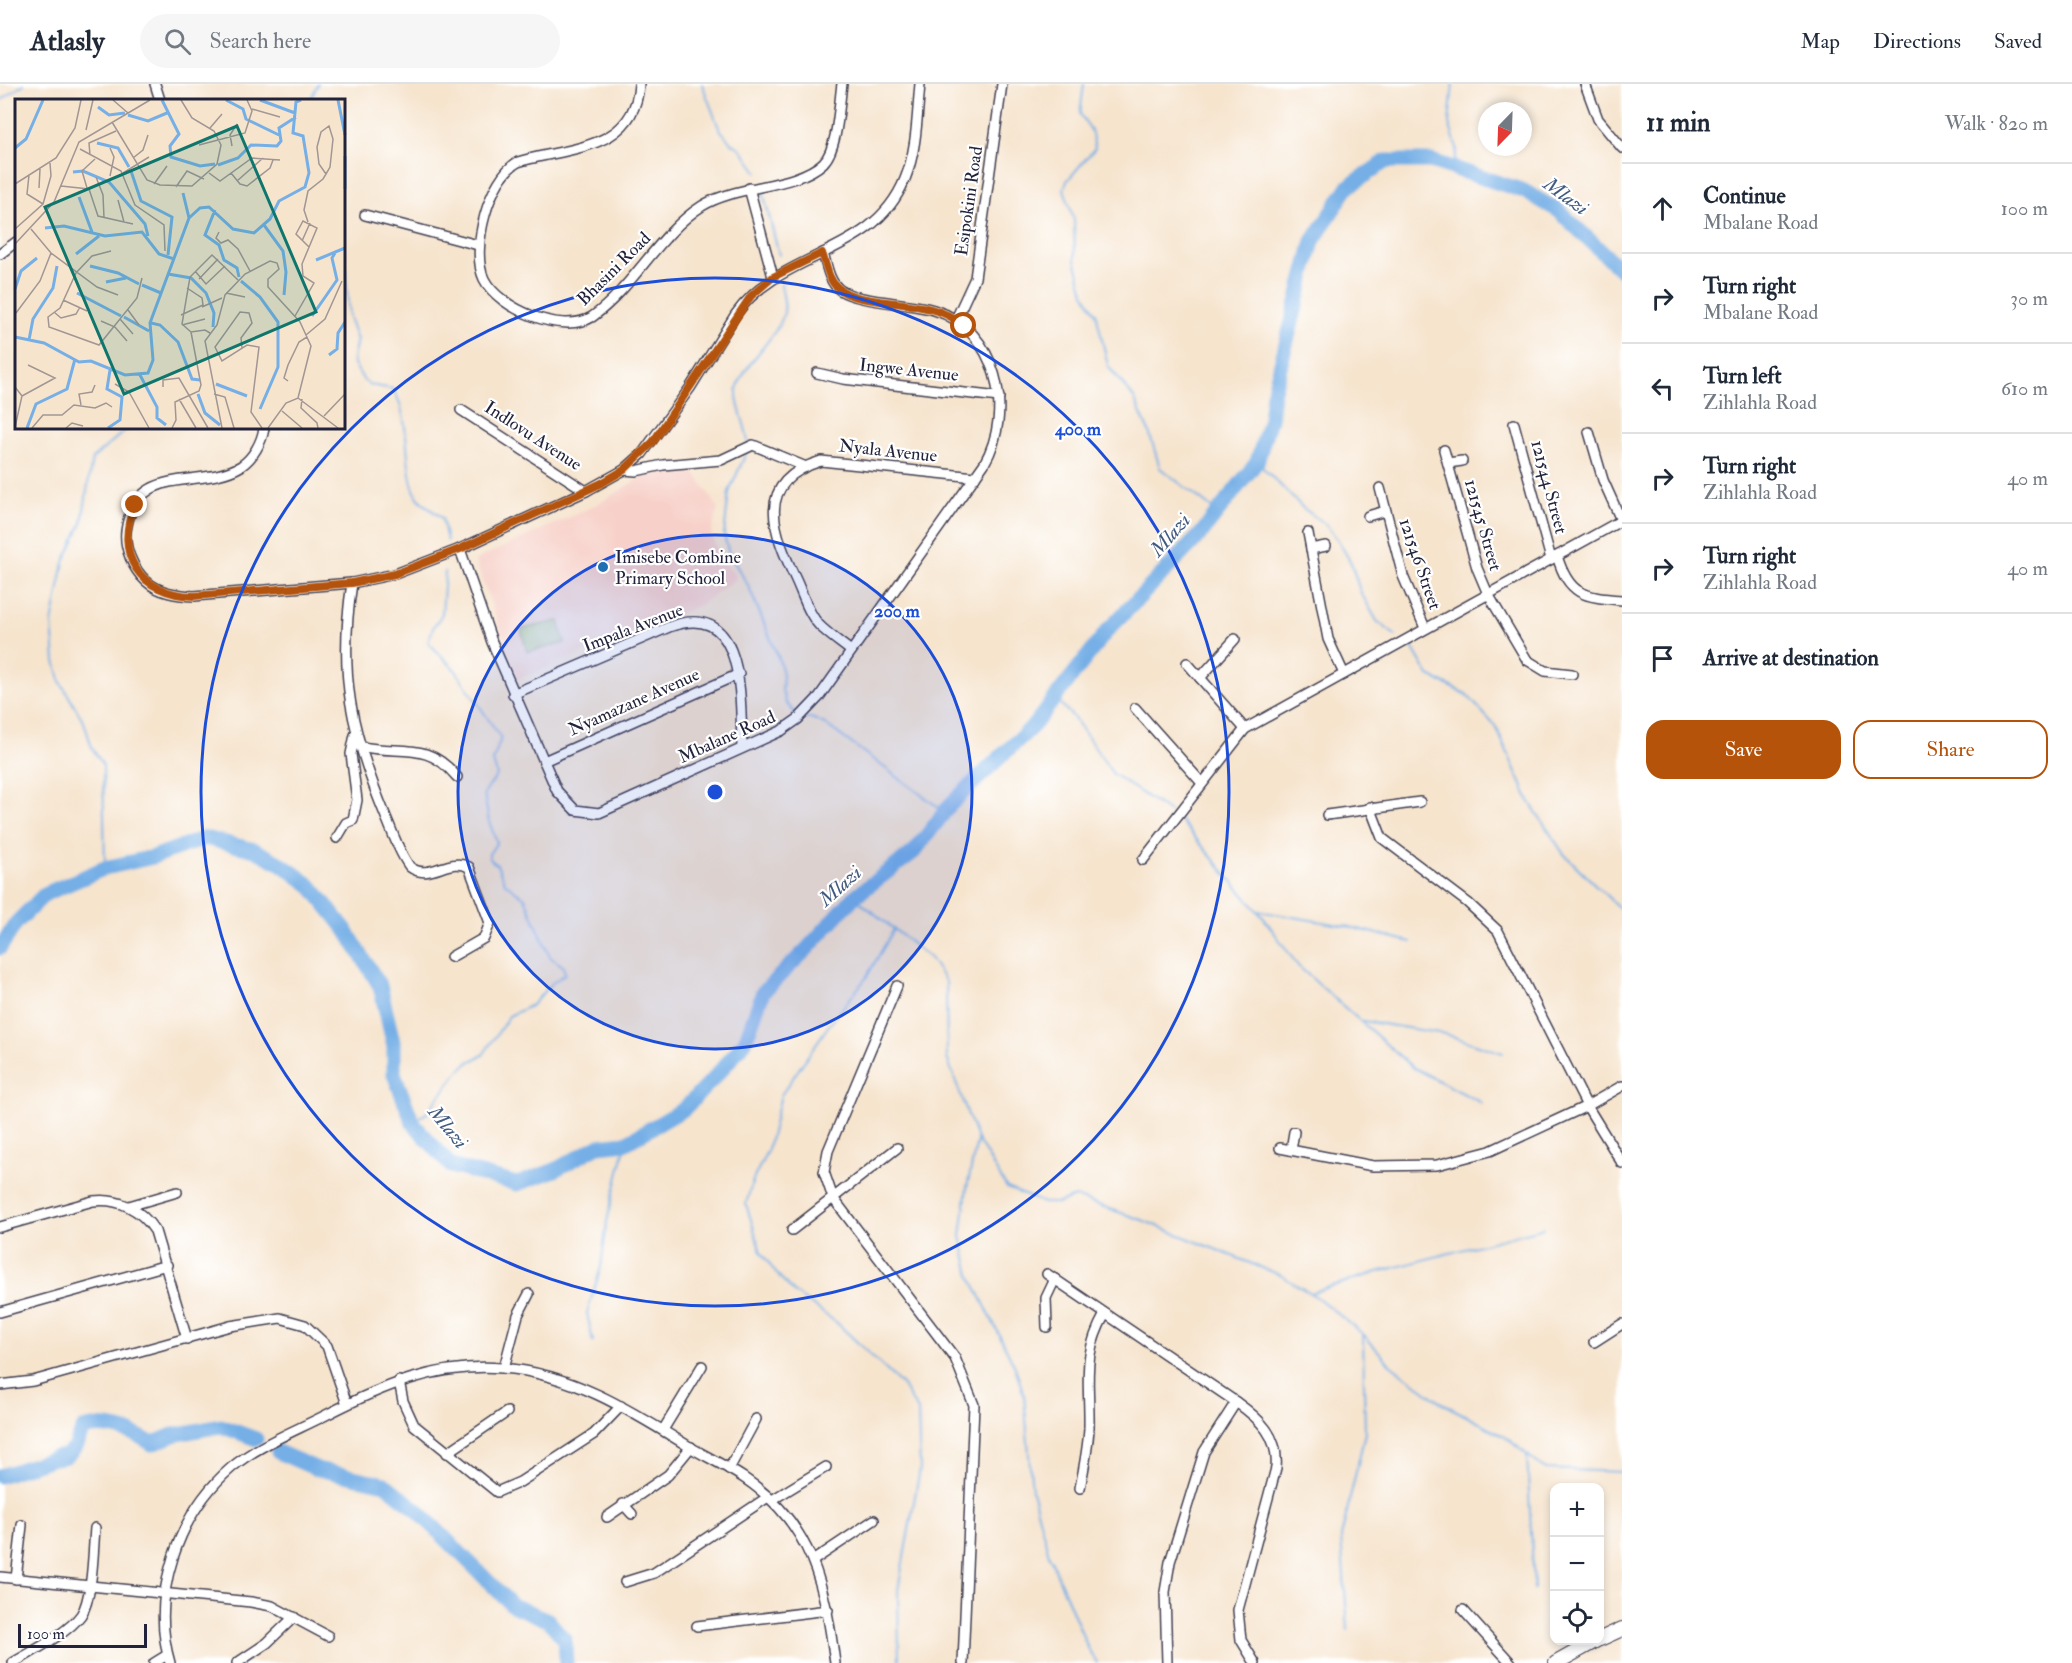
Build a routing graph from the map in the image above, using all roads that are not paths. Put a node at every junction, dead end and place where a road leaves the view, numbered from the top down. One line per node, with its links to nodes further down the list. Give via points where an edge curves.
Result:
1 (155, 84): 7 (street)
2 (639, 84): 12 (street, Bhasini Road, via 635,109 618,132 599,142 518,162 507,170 489,202)
3 (842, 84): 9 (street, Bhasini Road, via 833,142 823,163 798,176)
4 (921, 84): 13 (street, via 909,167 892,204 861,234)
5 (1002, 84): 16 (street, Esipokini Road, via 975,278)
6 (1585, 84): 8 (street, via 1598,119)
7 (160, 99)
8 (1622, 148)
9 (749, 188): 12 (street, Bhasini Road, via 708,202 693,213 606,306 578,324 546,321 499,296 484,279); 15 (street)
10 (365, 215): 12 (street)
11 (15, 243): 14 (street)
12 (478, 244)
13 (822, 253): 15 (street); 16 (street, via 834,284 847,294 920,306)
14 (0, 254)
15 (773, 277): 27 (street, via 742,306 653,442)
16 (956, 319): 18 (street, Mbalane Road, via 986,355 996,377)
17 (816, 373): 18 (street, Ingwe Avenue, via 837,379)
18 (999, 397): 28 (street, Mbalane Road, via 997,433)
19 (461, 410): 30 (street, Indlovu Avenue)
20 (1514, 424): 38 (street, 121544 Street)
21 (264, 429): 39 (street, via 258,445 243,465 215,475 175,479 151,489 135,505 126,529 127,548 138,572 154,586 184,595)
22 (1589, 432): 33 (street, via 1603,480)
23 (1444, 450): 25 (street, 121545 Street)
24 (1462, 460): 25 (street, 121545 Street)
25 (1448, 463): 40 (street, 121545 Street)
26 (806, 467): 27 (street, via 753,445 721,460); 28 (street, Nyala Avenue, via 834,461); 44 (street, via 787,482 777,497 776,536 814,618)
27 (624, 470): 30 (street)
28 (975, 477): 44 (street, Mbalane Road)
29 (1380, 488): 31 (street, 121546 Street)
30 (586, 491): 36 (street)
31 (1385, 511): 32 (street, 121546 Street); 42 (street, 121546 Street, via 1406,586)
32 (1368, 516)
33 (1622, 520): 38 (street)
34 (1308, 533): 37 (street)
35 (1326, 546): 37 (street)
36 (460, 549): 39 (street, via 402,572); 50 (street, Mbalane Road, via 479,610)
37 (1311, 549): 47 (street, via 1328,639)
38 (1554, 557): 40 (street); 41 (street, 121544 Street, via 1566,580 1579,592)
39 (352, 583): 53 (street, via 344,646)
40 (1488, 594): 42 (street); 48 (street, 121545 Street, via 1527,660 1545,671)
41 (1622, 600)
42 (1425, 628): 47 (street)
43 (1235, 639): 49 (street)
44 (851, 651): 55 (street, Mbalane Road, via 819,697 798,719)
45 (1187, 663): 49 (street)
46 (739, 674): 50 (street, Impala Avenue, via 732,652 718,631 702,622 690,621); 55 (street, Impala Avenue); 56 (street, Nyamazane Avenue)
47 (1344, 674): 52 (street)
48 (1572, 675)
49 (1200, 678): 52 (street)
50 (513, 694): 56 (street, Mbalane Road)
51 (1136, 708): 58 (street)
52 (1245, 729): 58 (street)
53 (356, 732): 54 (street); 62 (street, via 351,754 356,806 353,820 346,823)
54 (359, 746): 57 (street, via 425,752 442,760); 64 (street, via 410,867 425,873 459,863 472,871 490,928 479,942)
55 (742, 748): 56 (street, Mbalane Road, via 591,814 575,810 562,800)
56 (544, 761)
57 (457, 777)
58 (1201, 782): 63 (street)
59 (1420, 802): 60 (street)
60 (1370, 807): 61 (street); 67 (street, via 1382,837 1498,931)
61 (1328, 814)
62 (337, 838)
63 (1143, 860)
64 (451, 957)
65 (897, 986): 74 (street, via 828,1151 824,1172)
66 (1622, 1086): 67 (street)
67 (1587, 1106): 71 (street, via 1490,1151 1437,1165 1373,1166); 72 (street)
68 (1294, 1132): 71 (street)
69 (897, 1148): 74 (street)
70 (1280, 1148): 71 (street)
71 (1291, 1150)
72 (1622, 1163)
73 (177, 1192): 75 (street)
74 (833, 1198): 77 (street); 129 (street, via 955,1358 974,1405)
75 (129, 1206): 76 (street, via 108,1200 93,1201); 78 (street, via 146,1218 155,1231)
76 (0, 1227)
77 (792, 1230)
78 (167, 1265): 80 (street); 84 (street)
79 (529, 1294): 87 (street, via 518,1315)
80 (0, 1312)
81 (1105, 1314): 83 (street, via 1051,1276 1046,1298); 90 (street); 100 (street, via 1088,1355 1089,1434)
82 (1622, 1324): 85 (street)
83 (1047, 1327)
84 (187, 1339): 89 (street, via 33,1381); 91 (street, via 261,1319 297,1321 314,1330 327,1346)
85 (1594, 1342)
86 (702, 1366): 95 (street)
87 (504, 1368): 88 (street, via 451,1369); 92 (street, via 556,1377)
88 (399, 1381): 91 (street); 97 (street, via 411,1420)
89 (0, 1385)
90 (1236, 1402): 130 (street, via 1204,1452 1170,1562 1165,1592); 131 (street, via 1266,1427 1277,1460 1239,1610 1241,1640)
91 (347, 1404): 115 (street, via 260,1449 220,1479 187,1523)
92 (621, 1406): 95 (street); 97 (street, via 594,1434 503,1491 495,1491)
93 (507, 1412): 97 (street)
94 (756, 1419): 99 (street)
95 (663, 1430): 96 (street)
96 (691, 1447): 99 (street); 104 (street, via 668,1475)
97 (447, 1453)
98 (826, 1467): 103 (street)
99 (729, 1469): 103 (street)
100 (1082, 1477): 101 (street); 102 (street)
101 (1094, 1480)
102 (1080, 1488)
103 (770, 1499): 110 (street, via 794,1526); 113 (street, via 654,1573)
104 (623, 1504): 105 (street); 106 (street)
105 (632, 1514)
106 (607, 1517)
107 (874, 1520): 110 (street)
108 (22, 1525): 112 (street)
109 (95, 1528): 114 (street)
110 (814, 1560): 116 (street)
111 (0, 1577): 112 (street)
112 (16, 1579): 114 (street)
113 (625, 1582)
114 (89, 1585): 115 (street); 125 (street, via 83,1611 76,1620)
115 (165, 1593): 118 (street, via 251,1602 272,1606); 124 (street)
116 (828, 1610): 119 (street); 128 (street)
117 (1463, 1610): 132 (street)
118 (294, 1617): 121 (street); 127 (street, via 267,1643)
119 (697, 1626)
120 (1622, 1629): 122 (street)
121 (328, 1636)
122 (1604, 1637)
123 (1589, 1645): 133 (street)
124 (169, 1659): 126 (street)
125 (13, 1663)
126 (154, 1663)
127 (237, 1663)
128 (835, 1663)
129 (963, 1663)
130 (1167, 1663)
131 (1255, 1663)
132 (1511, 1663)
133 (1556, 1663)

